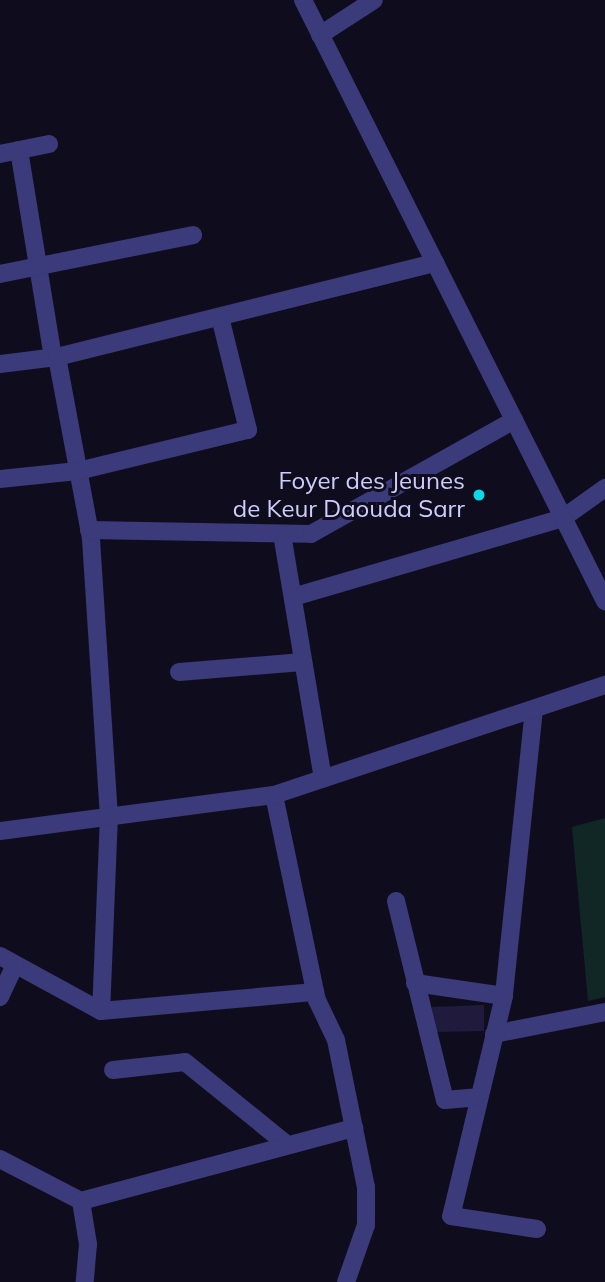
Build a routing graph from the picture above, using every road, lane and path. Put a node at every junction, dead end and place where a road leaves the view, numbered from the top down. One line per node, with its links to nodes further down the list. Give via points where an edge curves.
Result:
1 (303, 0): 3 (street)
2 (374, 0): 3 (street)
3 (320, 35): 8 (street)
4 (49, 144): 5 (street)
5 (19, 150): 6 (street); 9 (street)
6 (0, 154)
7 (193, 234): 9 (street)
8 (435, 263): 11 (street); 14 (street)
9 (38, 267): 10 (street); 12 (street)
10 (0, 274)
11 (220, 317): 12 (street); 15 (street, via 248,430)
12 (55, 357): 13 (street); 15 (street)
13 (0, 364)
14 (514, 420): 18 (street); 20 (street, via 311,534)
15 (78, 471): 16 (street); 19 (street)
16 (0, 479)
17 (605, 488): 18 (street)
18 (563, 518): 21 (street); 22 (street)
19 (89, 530): 20 (street); 29 (street)
20 (282, 534): 21 (street)
21 (293, 597): 23 (street)
22 (605, 601)
23 (303, 662): 24 (street); 27 (street)
24 (179, 672)
25 (605, 685): 26 (street)
26 (534, 709): 27 (street); 36 (street)
27 (323, 779): 28 (street)
28 (274, 795): 29 (street); 34 (street)
29 (109, 815): 30 (street); 37 (street)
30 (0, 831)
31 (396, 901): 33 (street)
32 (8, 960): 35 (street); 37 (street)
33 (415, 983): 36 (street); 41 (street, via 445,1100)
34 (315, 992): 37 (street); 42 (street, via 336,1040)
35 (0, 996)
36 (504, 996): 39 (street)
37 (101, 1011)
38 (605, 1012): 39 (street)
39 (494, 1034): 41 (street)
40 (113, 1070): 43 (street, via 186,1062)
41 (477, 1097): 46 (street, via 451,1216)
42 (354, 1128): 43 (street); 48 (street, via 366,1186 366,1225)
43 (285, 1143): 45 (street)
44 (0, 1159): 45 (street)
45 (81, 1201): 47 (street, via 88,1244)
46 (537, 1229)
47 (85, 1282)
48 (346, 1282)

